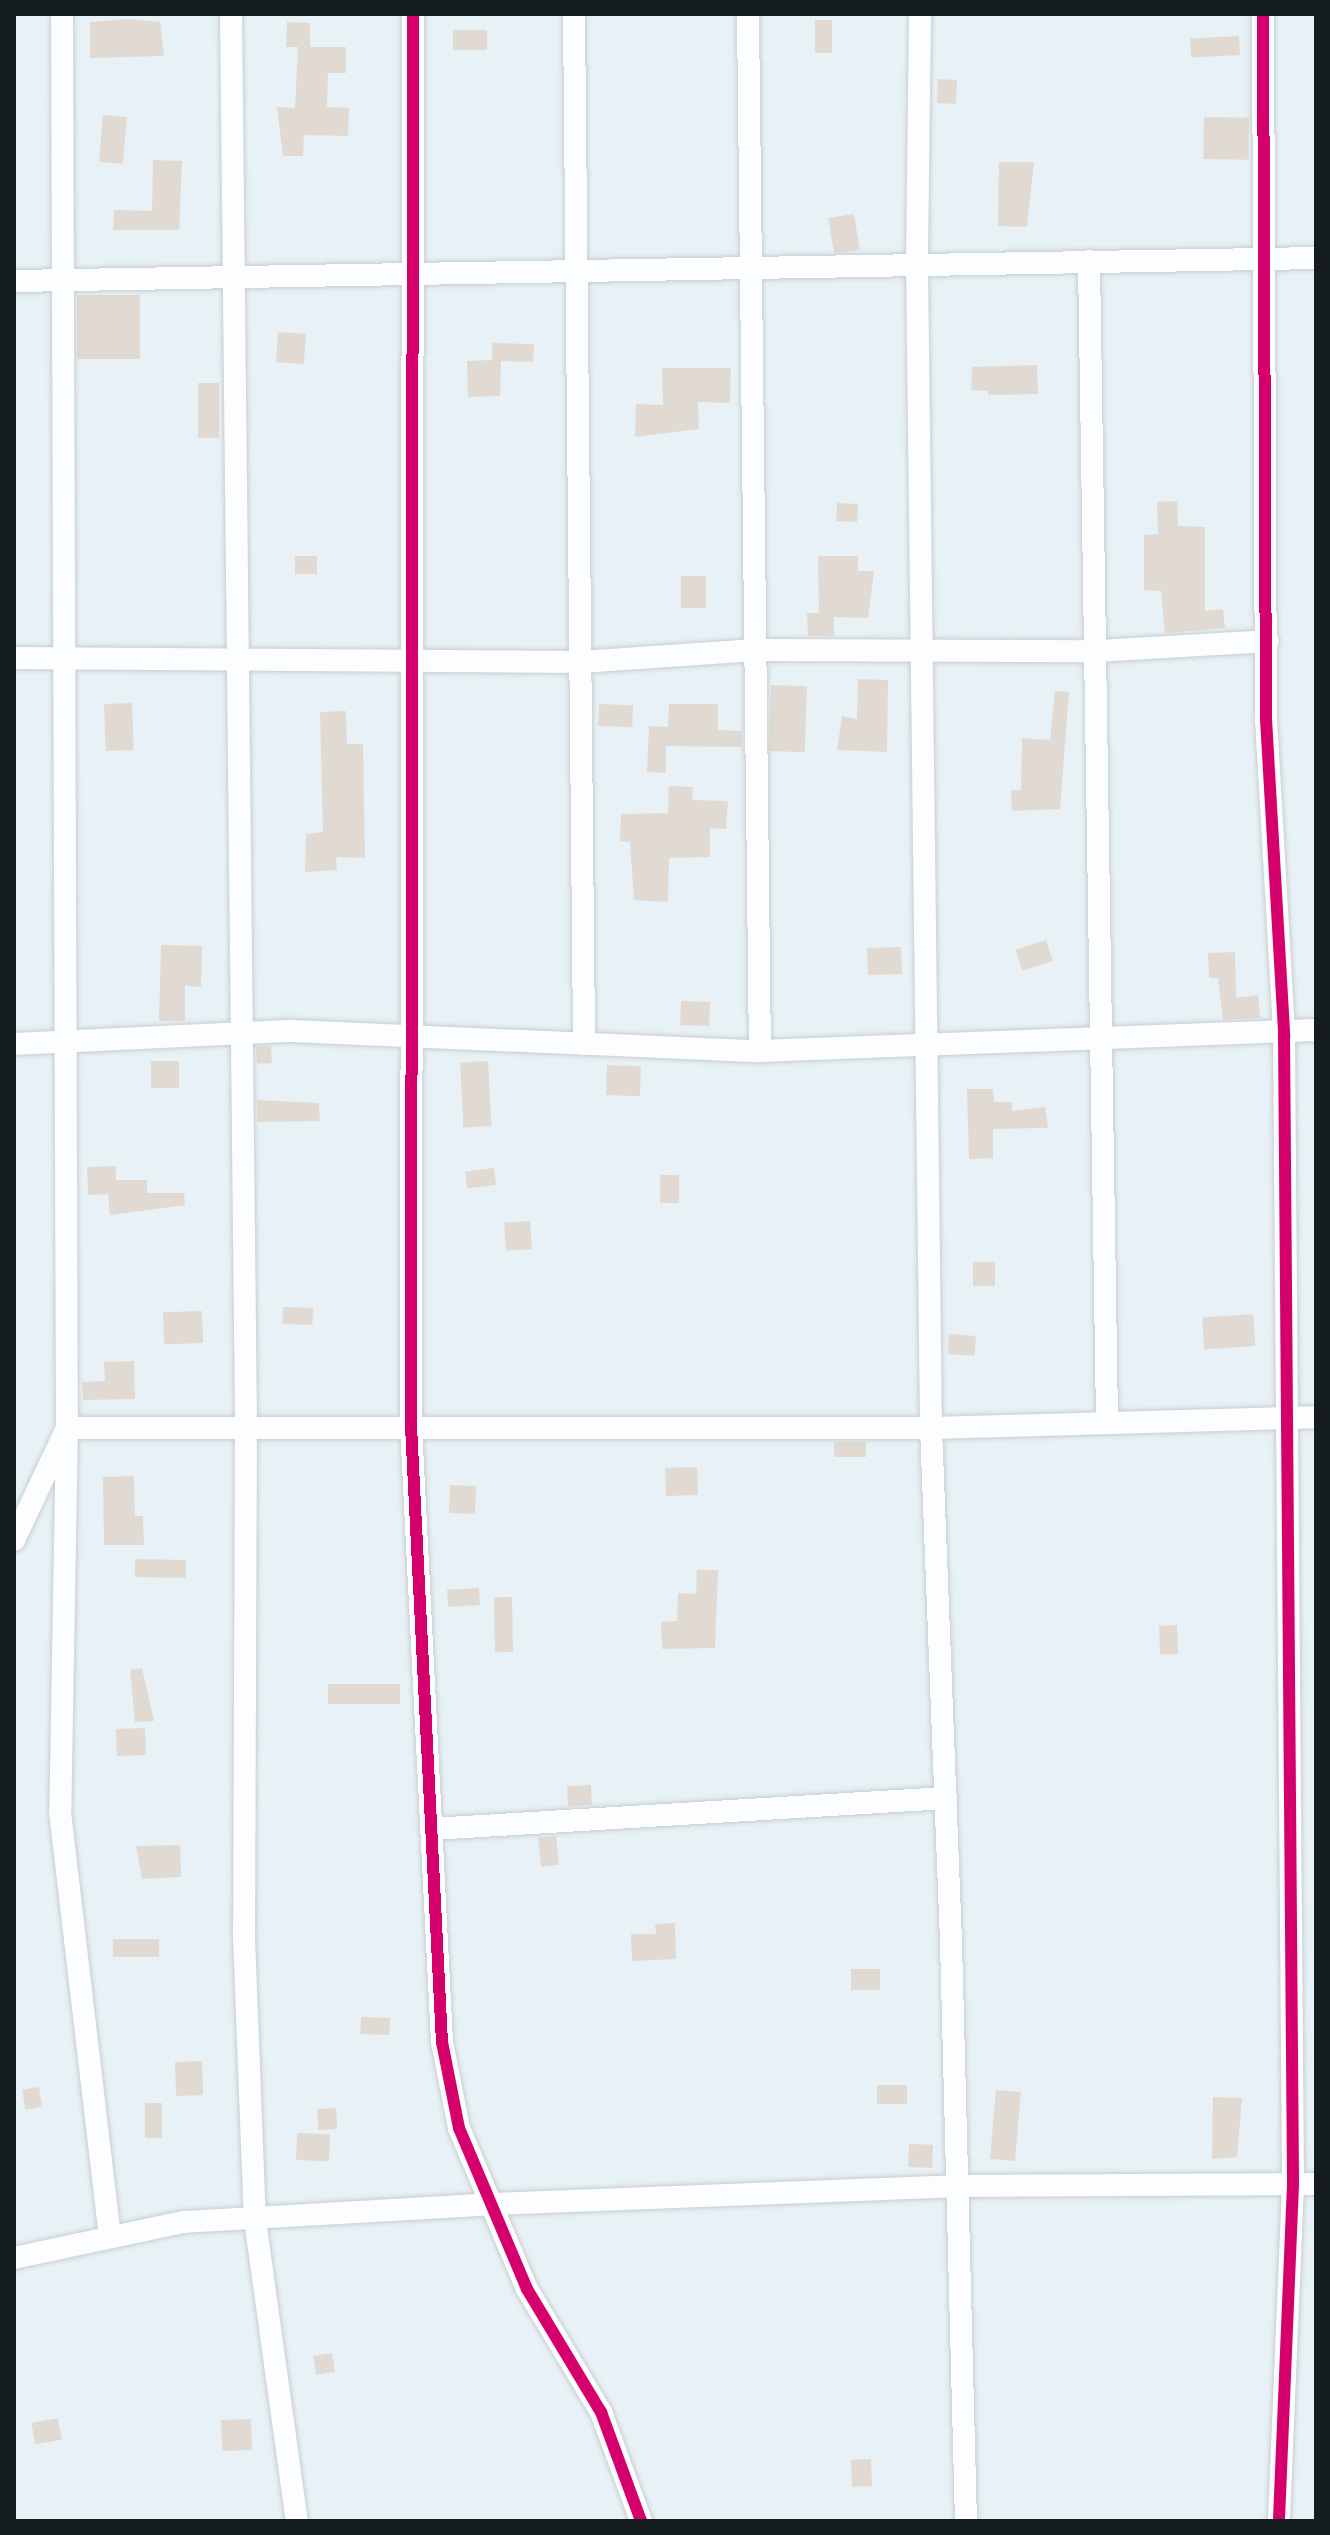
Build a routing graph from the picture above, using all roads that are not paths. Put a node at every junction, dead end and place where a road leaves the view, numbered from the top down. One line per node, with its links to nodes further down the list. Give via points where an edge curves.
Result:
1 (62, 14): 16 (street)
2 (231, 14): 15 (street)
3 (413, 14): 14 (street)
4 (574, 14): 13 (street)
5 (748, 14): 12 (street)
6 (920, 14): 11 (street)
7 (1263, 14): 9 (street)
8 (1316, 258): 9 (street)
9 (1263, 260): 10 (street); 18 (street)
10 (1089, 261): 11 (street); 21 (street)
11 (917, 264): 12 (street); 20 (street)
12 (750, 267): 13 (street); 19 (street)
13 (575, 271): 14 (street); 26 (street)
14 (416, 273): 15 (street); 25 (street)
15 (231, 277): 16 (street); 24 (street)
16 (64, 280): 17 (street); 23 (street)
17 (14, 281)
18 (1268, 641): 21 (street); 29 (street, via 1266,719)
19 (756, 650): 20 (street); 26 (street); 36 (street)
20 (925, 650): 21 (street); 33 (street)
21 (1097, 651): 31 (street)
22 (14, 658): 23 (street)
23 (65, 660): 24 (street); 32 (street)
24 (234, 660): 25 (street); 28 (street)
25 (411, 661): 26 (street); 30 (street)
26 (581, 662): 35 (street)
27 (1316, 1030): 29 (street)
28 (238, 1031): 30 (street); 32 (street); 40 (street)
29 (1284, 1035): 31 (street); 38 (street)
30 (411, 1036): 35 (street); 41 (street)
31 (1105, 1038): 33 (street); 39 (street)
32 (67, 1041): 34 (street); 42 (street)
33 (927, 1042): 36 (street); 43 (street)
34 (14, 1044)
35 (584, 1044): 36 (street)
36 (760, 1051)
37 (1316, 1417): 38 (street)
38 (1284, 1418): 39 (street); 48 (street)
39 (1107, 1423): 43 (street)
40 (246, 1426): 41 (street); 42 (street); 51 (street, via 244,1937)
41 (411, 1426): 43 (street); 46 (street)
42 (67, 1428): 44 (street); 52 (street, via 60,1812)
43 (931, 1428): 45 (street)
44 (14, 1540)
45 (946, 1798): 46 (street); 49 (street)
46 (432, 1829): 50 (street, via 442,2042 459,2128)
47 (1316, 2184): 48 (street)
48 (1293, 2185): 49 (street); 57 (street)
49 (955, 2186): 50 (street); 56 (street)
50 (493, 2204): 51 (street); 55 (street, via 527,2289 601,2412)
51 (255, 2220): 52 (street, via 184,2222); 54 (street)
52 (110, 2235): 53 (street)
53 (14, 2258)
54 (297, 2521)
55 (641, 2521)
56 (966, 2521)
57 (1279, 2521)

